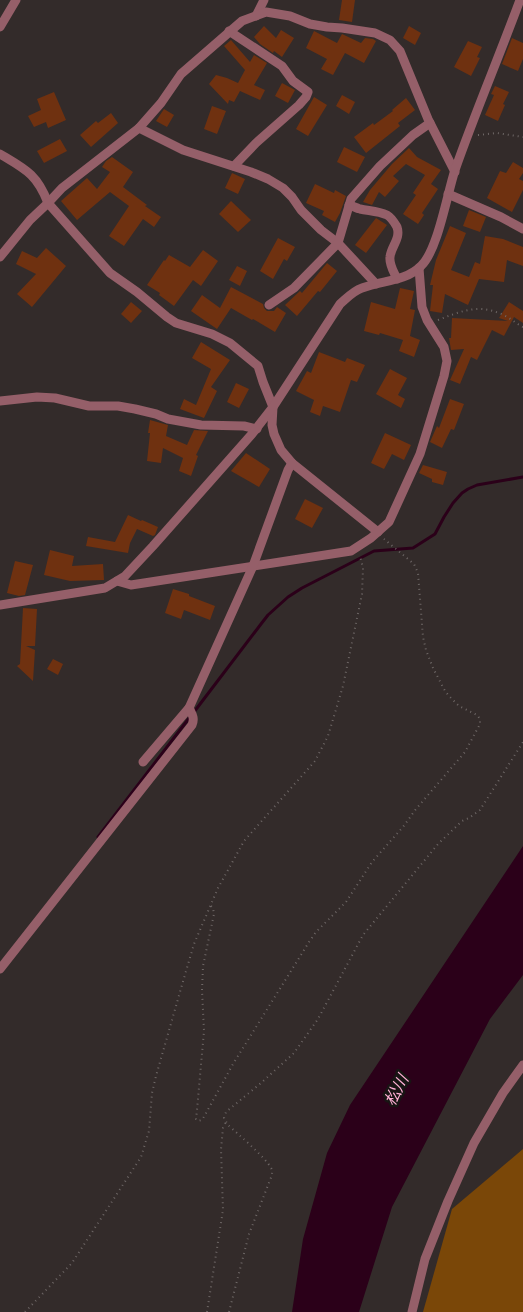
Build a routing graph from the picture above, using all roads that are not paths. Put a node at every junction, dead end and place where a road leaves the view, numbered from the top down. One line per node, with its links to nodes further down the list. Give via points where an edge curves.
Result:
1 (16, 0): 5 (street)
2 (264, 0): 4 (street)
3 (520, 0): 11 (street)
4 (256, 16): 6 (street); 7 (street, via 266,12 290,16 310,24 375,33 390,40 400,51)
5 (0, 27)
6 (229, 31): 8 (street, via 181,74 161,104); 10 (street, via 282,66 293,81 308,92 299,105)
7 (430, 123): 11 (street); 14 (street, via 372,175)
8 (139, 128): 10 (street, via 183,150); 13 (street, via 62,188)
9 (0, 154): 13 (street, via 32,174)
10 (234, 166): 16 (street, via 283,188 301,210)
11 (455, 172): 12 (street)
12 (448, 194): 15 (street); 18 (street, via 434,242)
13 (48, 203): 17 (street); 23 (street, via 110,273 166,317 230,343 258,366)
14 (349, 205): 16 (street); 19 (street, via 378,212 394,221 397,240 389,259)
15 (523, 229)
16 (338, 243): 20 (street); 21 (street, via 294,288)
17 (0, 257)
18 (419, 268): 19 (street); 26 (street, via 422,307 444,347 447,360 420,454 389,522)
19 (398, 279): 20 (street)
20 (376, 284): 23 (street, via 360,288 340,304)
21 (269, 305)
22 (0, 401): 24 (street, via 55,398 89,406 135,409 201,426)
23 (273, 407): 24 (street); 25 (street, via 274,434)
24 (256, 428): 28 (street, via 153,546)
25 (292, 463): 26 (street); 27 (street)
26 (378, 532): 27 (street, via 351,551)
27 (252, 566): 28 (street, via 131,585); 30 (street)
28 (117, 581): 29 (street, via 105,588)
29 (0, 605)
30 (189, 708): 31 (street); 32 (street, via 194,716 192,724)
31 (144, 762)
32 (0, 968)
33 (523, 1065): 34 (street, via 474,1143 425,1259)
34 (412, 1312)

